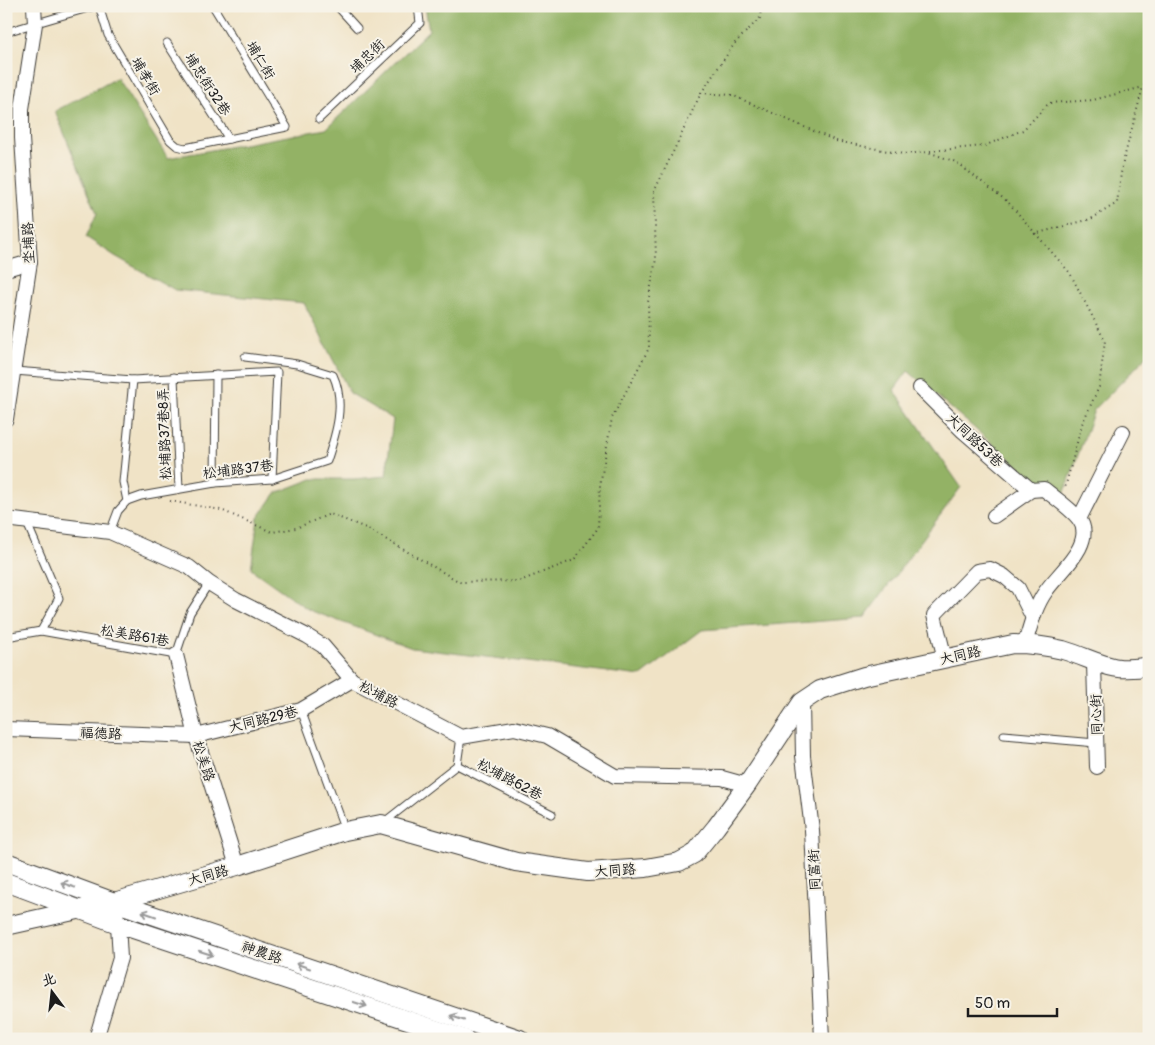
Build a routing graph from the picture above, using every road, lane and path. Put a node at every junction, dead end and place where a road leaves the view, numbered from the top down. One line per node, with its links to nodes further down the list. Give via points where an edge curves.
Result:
1 (34, 6): 7 (street, 坔埔路)
2 (97, 6): 7 (lane); 15 (lane, 埔孝街, via 108,35 170,140 185,148)
3 (213, 6): 15 (lane, 埔仁街, via 287,128)
4 (338, 6): 8 (lane)
5 (418, 6): 14 (lane, 埔忠街, via 420,23)
6 (760, 6): 13 (path, via 760,18 735,43)
7 (35, 24): 9 (lane); 18 (street, 坔埔路, via 22,109)
8 (357, 28)
9 (6, 32)
10 (167, 43): 15 (lane, 埔忠街32巷)
11 (1149, 78): 12 (path)
12 (1143, 87): 16 (path, via 1093,100 1049,103 1023,130 984,146); 17 (path, via 1122,166 1117,203 1091,220)
13 (700, 93): 16 (path, via 732,95 836,141 903,154); 34 (path, via 654,192 656,258 648,302 648,348 612,418 600,485 598,528 574,560 520,581 460,582 366,528 330,514 296,528 272,532 221,510)
14 (319, 119)
15 (228, 139)
16 (928, 152): 17 (path, via 956,162 1008,202)
17 (1034, 234): 32 (path, via 1070,273 1105,341 1098,386 1082,424)
18 (30, 262): 19 (street); 21 (street, 坔埔路)
19 (6, 269)
20 (245, 356): 28 (lane, 松埔路37巷, via 297,364 333,375 337,383 339,422 327,462)
21 (14, 371): 24 (lane); 26 (street, 坔埔路)
22 (216, 375): 23 (lane); 28 (lane, via 277,372); 29 (lane)
23 (174, 377): 24 (lane); 30 (lane, 松埔路37巷8弄)
24 (133, 380): 33 (lane, via 123,482)
25 (920, 388): 31 (street, 大同路53巷, via 963,431)
26 (6, 419)
27 (1123, 432): 36 (street)
28 (272, 478): 29 (lane, 松埔路37巷)
29 (215, 483): 30 (lane, 松埔路37巷)
30 (179, 489): 33 (lane, 松埔路37巷)
31 (1031, 490): 35 (street); 36 (street, 大同路53巷, via 1044,489)
32 (1063, 494)
33 (127, 501): 39 (lane, via 118,511)
34 (168, 501)
35 (994, 516)
36 (1079, 519): 41 (street, via 1081,541 1074,560 1046,591)
37 (6, 520): 38 (street, 松埔路)
38 (27, 523): 39 (street, 松埔路); 42 (lane, via 59,598)
39 (110, 532): 40 (street, 松埔路, via 189,567)
40 (209, 583): 45 (lane, 松美路61巷, via 190,613); 49 (street, 松埔路, via 323,646)
41 (1033, 618): 44 (street); 46 (street, via 1018,588 1004,576 990,569 977,571 934,615)
42 (41, 631): 43 (lane, 松美路61巷); 45 (lane, 松美路61巷)
43 (6, 637)
44 (1024, 644): 46 (street, 大同路); 47 (street, 大同路, via 1064,651)
45 (176, 655): 54 (street, 松美路)
46 (945, 659): 50 (street, 大同路, via 864,676 820,690)
47 (1094, 663): 48 (street, 大同路, via 1115,669); 56 (street, 同心街)
48 (1149, 666)
49 (352, 680): 51 (street, 大同路29巷); 55 (street, 松埔路)
50 (802, 702): 59 (street, 大同路); 73 (street, 同富街)
51 (301, 710): 54 (street, 大同路29巷); 62 (lane)
52 (6, 730): 54 (street, 福德路)
53 (1004, 735): 56 (lane)
54 (196, 736): 64 (street, 松美路)
55 (461, 737): 57 (lane, 松埔路62巷); 59 (street, via 514,728 547,736 615,776 722,778)
56 (1096, 743): 58 (street, 同心街)
57 (457, 765): 60 (lane, 松埔路62巷); 61 (lane, 松埔路62巷)
58 (1097, 767)
59 (747, 786): 61 (street, 大同路, via 694,854 679,862 646,868 588,872 516,862)
60 (552, 814)
61 (381, 824): 62 (street, 大同路)
62 (345, 830): 64 (street, 大同路)
63 (6, 862): 66 (street, 神農路, one-way to 63)
64 (237, 866): 66 (street, 大同路)
65 (6, 882): 67 (street, 神農路)
66 (114, 902): 67 (street, 大同路); 68 (street); 72 (street, 神農路, one-way to 66)
67 (76, 909): 68 (street, 神農路); 69 (street, 大同路)
68 (118, 924): 70 (street, via 120,958); 71 (street, 神農路, one-way to 71)
69 (6, 926)
70 (96, 1039)
71 (465, 1039)
72 (520, 1039)
73 (822, 1039)

